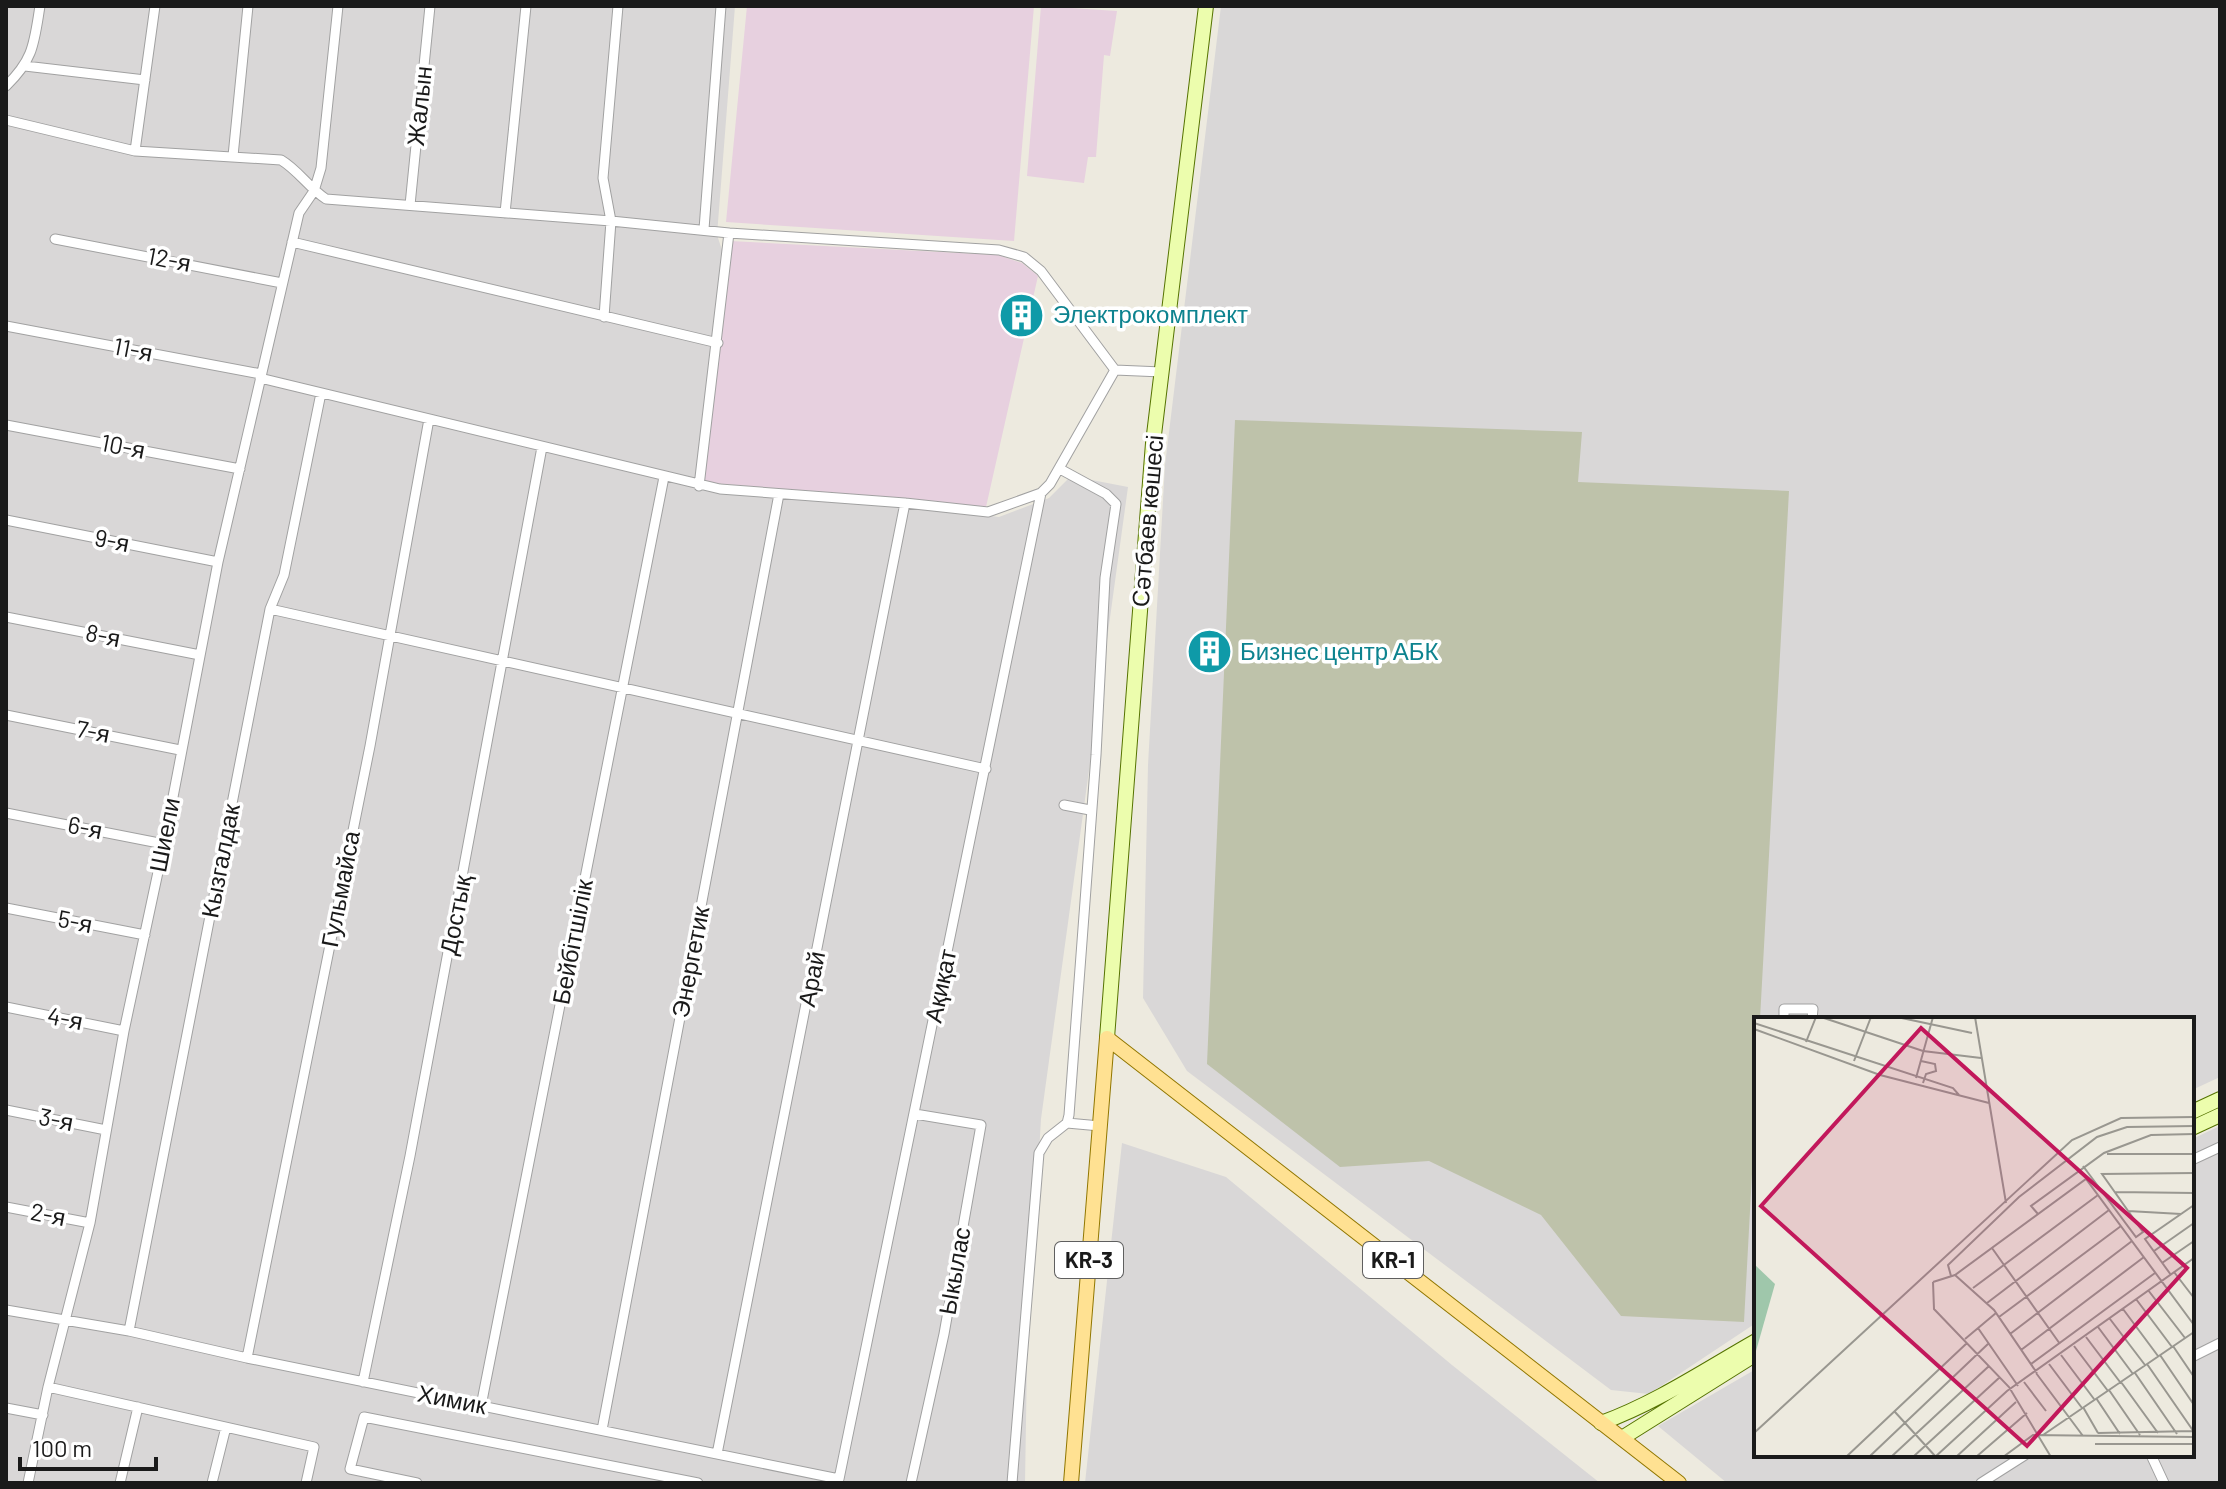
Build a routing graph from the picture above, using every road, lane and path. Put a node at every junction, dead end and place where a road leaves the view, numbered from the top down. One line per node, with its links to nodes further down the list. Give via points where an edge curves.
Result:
1 (40, 6): 10 (street)
2 (155, 6): 11 (street)
3 (248, 6): 15 (street)
4 (338, 6): 16 (street, Шиели)
5 (430, 6): 17 (street, Жалын)
6 (526, 6): 18 (street)
7 (618, 6): 19 (street, via 603,178)
8 (721, 6): 20 (street)
9 (1206, 6): 29 (main road, Сәтбаев көшесі / KR-3)
10 (25, 66): 11 (street); 12 (street)
11 (145, 80): 14 (street)
12 (6, 86)
13 (6, 120): 14 (street)
14 (135, 151): 15 (street)
15 (233, 156): 16 (street, via 281,160)
16 (314, 191): 17 (street, via 326,199); 23 (street, Шиели, via 299,213)
17 (410, 205): 18 (street)
18 (505, 213): 19 (street)
19 (611, 221): 20 (street); 25 (street)
20 (704, 229): 21 (street)
21 (729, 233): 27 (street); 28 (street, via 999,250 1024,257 1041,271)
22 (55, 239): 24 (street, 12-я)
23 (292, 242): 24 (street, Шиели); 25 (street)
24 (282, 283): 30 (street, Шиели)
25 (604, 317): 27 (street)
26 (6, 326): 30 (street, 11-я)
27 (718, 343): 38 (street)
28 (1115, 370): 29 (street); 36 (street)
29 (1162, 372): 65 (main road, Сәтбаев көшесі / KR-3)
30 (260, 376): 31 (street, 11-я); 35 (street, Шиели)
31 (321, 393): 32 (street, 11-я); 44 (street, Кызгалдак, via 284,575)
32 (429, 419): 34 (street, 11-я); 46 (street, Гульмайса)
33 (6, 425): 35 (street, 10-я)
34 (542, 447): 37 (street, 11-я); 48 (street, Достық)
35 (240, 469): 43 (street, Шиели)
36 (1060, 469): 39 (street); 56 (street, via 1116,504 1105,578)
37 (664, 477): 38 (street, 11-я); 49 (street, Бейбітшілік)
38 (699, 486): 40 (street, 11-я)
39 (1041, 493): 41 (street, 11-я, via 988,512); 54 (street, Ақиқат)
40 (779, 494): 41 (street, 11-я); 50 (street, Энергетик)
41 (905, 503): 52 (street, Арай)
42 (6, 520): 43 (street, 9-я)
43 (218, 562): 47 (street, Шиели)
44 (270, 609): 46 (street); 81 (street, Кызгалдак)
45 (6, 617): 47 (street, 8-я)
46 (389, 635): 48 (street); 86 (street, Гульмайса)
47 (200, 655): 53 (street, Шиели)
48 (504, 662): 49 (street); 87 (street, Достық)
49 (623, 687): 50 (street); 89 (street, Бейбітшілік)
50 (738, 714): 52 (street); 95 (street, Энергетик)
51 (6, 715): 53 (street, 7-я)
52 (860, 739): 54 (street); 97 (street, Арай)
53 (180, 750): 58 (street, Шиели)
54 (986, 769): 69 (street, Ақиқат)
55 (1064, 805): 56 (street)
56 (1090, 810): 71 (street)
57 (6, 813): 58 (street, 6-я)
58 (164, 844): 60 (street, Шиели)
59 (6, 908): 60 (street, 5-я)
60 (145, 935): 64 (street, Шиели)
61 (6, 1007): 64 (street, 4-я)
62 (1784, 1017): 63 (street, via 1784,1009 1813,1009)
63 (1812, 1017)
64 (124, 1031): 74 (street, Шиели)
65 (1107, 1038): 72 (main road, KR-3); 93 (main road, KR-1)
66 (2220, 1099): 68 (main road)
67 (6, 1110): 74 (street, 3-я)
68 (2194, 1111)
69 (915, 1114): 100 (street, Ақиқат); 107 (street, Ыкылас, via 981,1125)
70 (2220, 1115): 73 (main road)
71 (1067, 1123): 72 (street); 108 (street, via 1039,1153)
72 (1100, 1126): 109 (main road, KR-3)
73 (2194, 1127)
74 (106, 1130): 78 (street, Шиели)
75 (2220, 1147): 76 (street)
76 (2194, 1159)
77 (6, 1207): 78 (street, 2-я)
78 (90, 1223): 80 (street, Шиели)
79 (6, 1310): 80 (street, Химик)
80 (66, 1322): 81 (street, Химик); 88 (street, Шиели)
81 (129, 1331): 86 (street, Химик)
82 (1754, 1342): 93 (main road)
83 (2220, 1343): 85 (street)
84 (1754, 1355): 96 (main road)
85 (2194, 1356)
86 (247, 1358): 87 (street, Химик)
87 (363, 1382): 89 (street, Химик)
88 (48, 1387): 90 (street); 92 (street, Шиели)
89 (481, 1406): 95 (street, Химик)
90 (138, 1407): 94 (street); 102 (street)
91 (6, 1408): 92 (street)
92 (43, 1415): 101 (street, Шиели)
93 (1601, 1423): 96 (main road, KR-1)
94 (226, 1427): 103 (street); 104 (street, via 314,1447)
95 (602, 1430): 97 (street, Химик)
96 (1622, 1438): 110 (main road, KR-1)
97 (717, 1454): 100 (street, Химик)
98 (2022, 1457): 111 (street)
99 (2152, 1457): 112 (street)
100 (839, 1479)
101 (28, 1483)
102 (120, 1483)
103 (212, 1483)
104 (306, 1483)
105 (417, 1483): 106 (street, via 350,1469 364,1417)
106 (698, 1483)
107 (911, 1483)
108 (1012, 1483)
109 (1071, 1483)
110 (1679, 1483)
111 (1981, 1483)
112 (2164, 1483)

